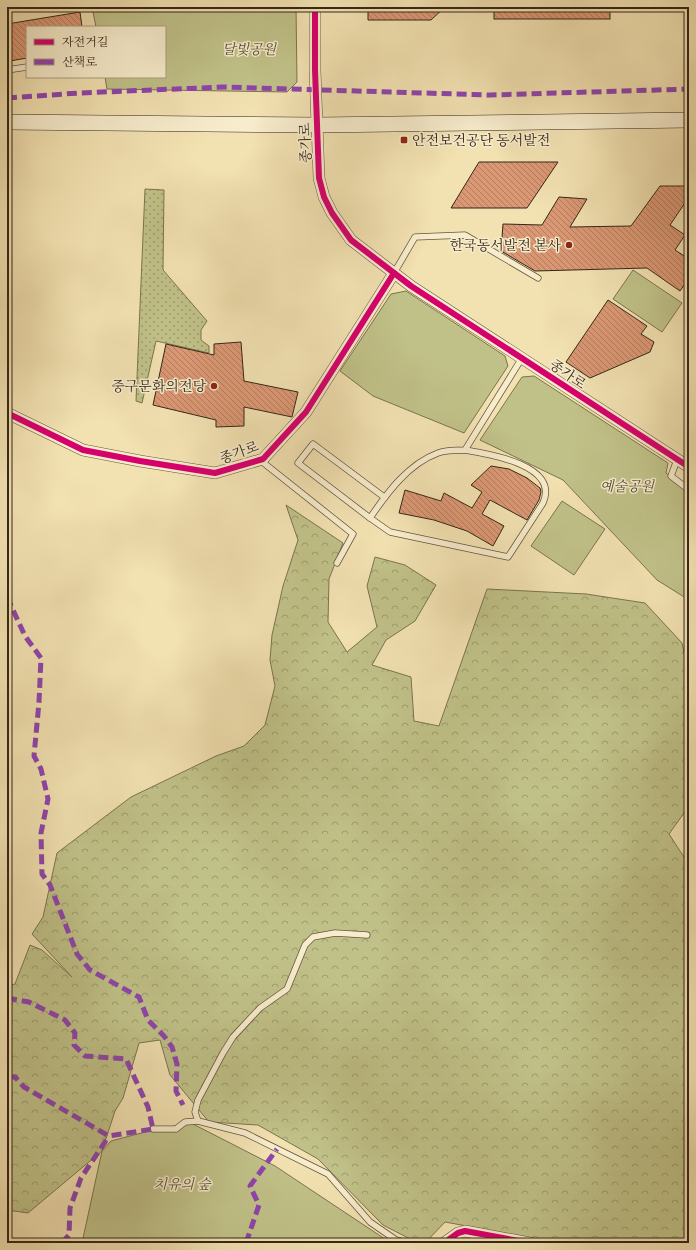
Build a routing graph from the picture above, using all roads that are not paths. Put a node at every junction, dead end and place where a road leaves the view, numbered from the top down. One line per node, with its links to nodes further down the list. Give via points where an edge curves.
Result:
1 (315, 7): 6 (street, 종가로)
2 (26, 67): 3 (lane)
3 (7, 70)
4 (689, 120): 6 (main road, 종가로)
5 (7, 122): 6 (main road, 종가로)
6 (317, 125): 7 (street, 종가로, via 319,178 332,213 351,240)
7 (394, 273): 8 (lane, via 415,237 465,235); 9 (street, 종가로); 12 (street, 종가로, via 306,412 272,451)
8 (538, 278)
9 (522, 358): 11 (lane); 13 (street, 종가로)
10 (7, 413): 12 (street, 종가로, via 83,450 216,473)
11 (465, 450): 16 (lane, via 439,452 427,458 398,481); 17 (lane, via 513,460 538,475 543,481 546,495 543,502 508,557 390,532)
12 (260, 460): 18 (lane, via 353,534)
13 (677, 460): 14 (street, 종가로); 15 (lane, via 671,476)
14 (689, 467)
15 (689, 490)
16 (384, 497): 17 (lane); 17 (lane, via 313,444 298,464)
17 (370, 518)
18 (337, 563)
19 (366, 935): 20 (lane, via 335,933 313,936 305,945 287,989 260,1008 233,1037 223,1053 198,1100 195,1112)
20 (198, 1121): 21 (lane, via 185,1122 176,1129); 22 (lane, via 245,1133 328,1174 370,1222 396,1240)
21 (153, 1129)
22 (408, 1243)
23 (444, 1243): 24 (street, via 465,1231)
24 (530, 1243)

